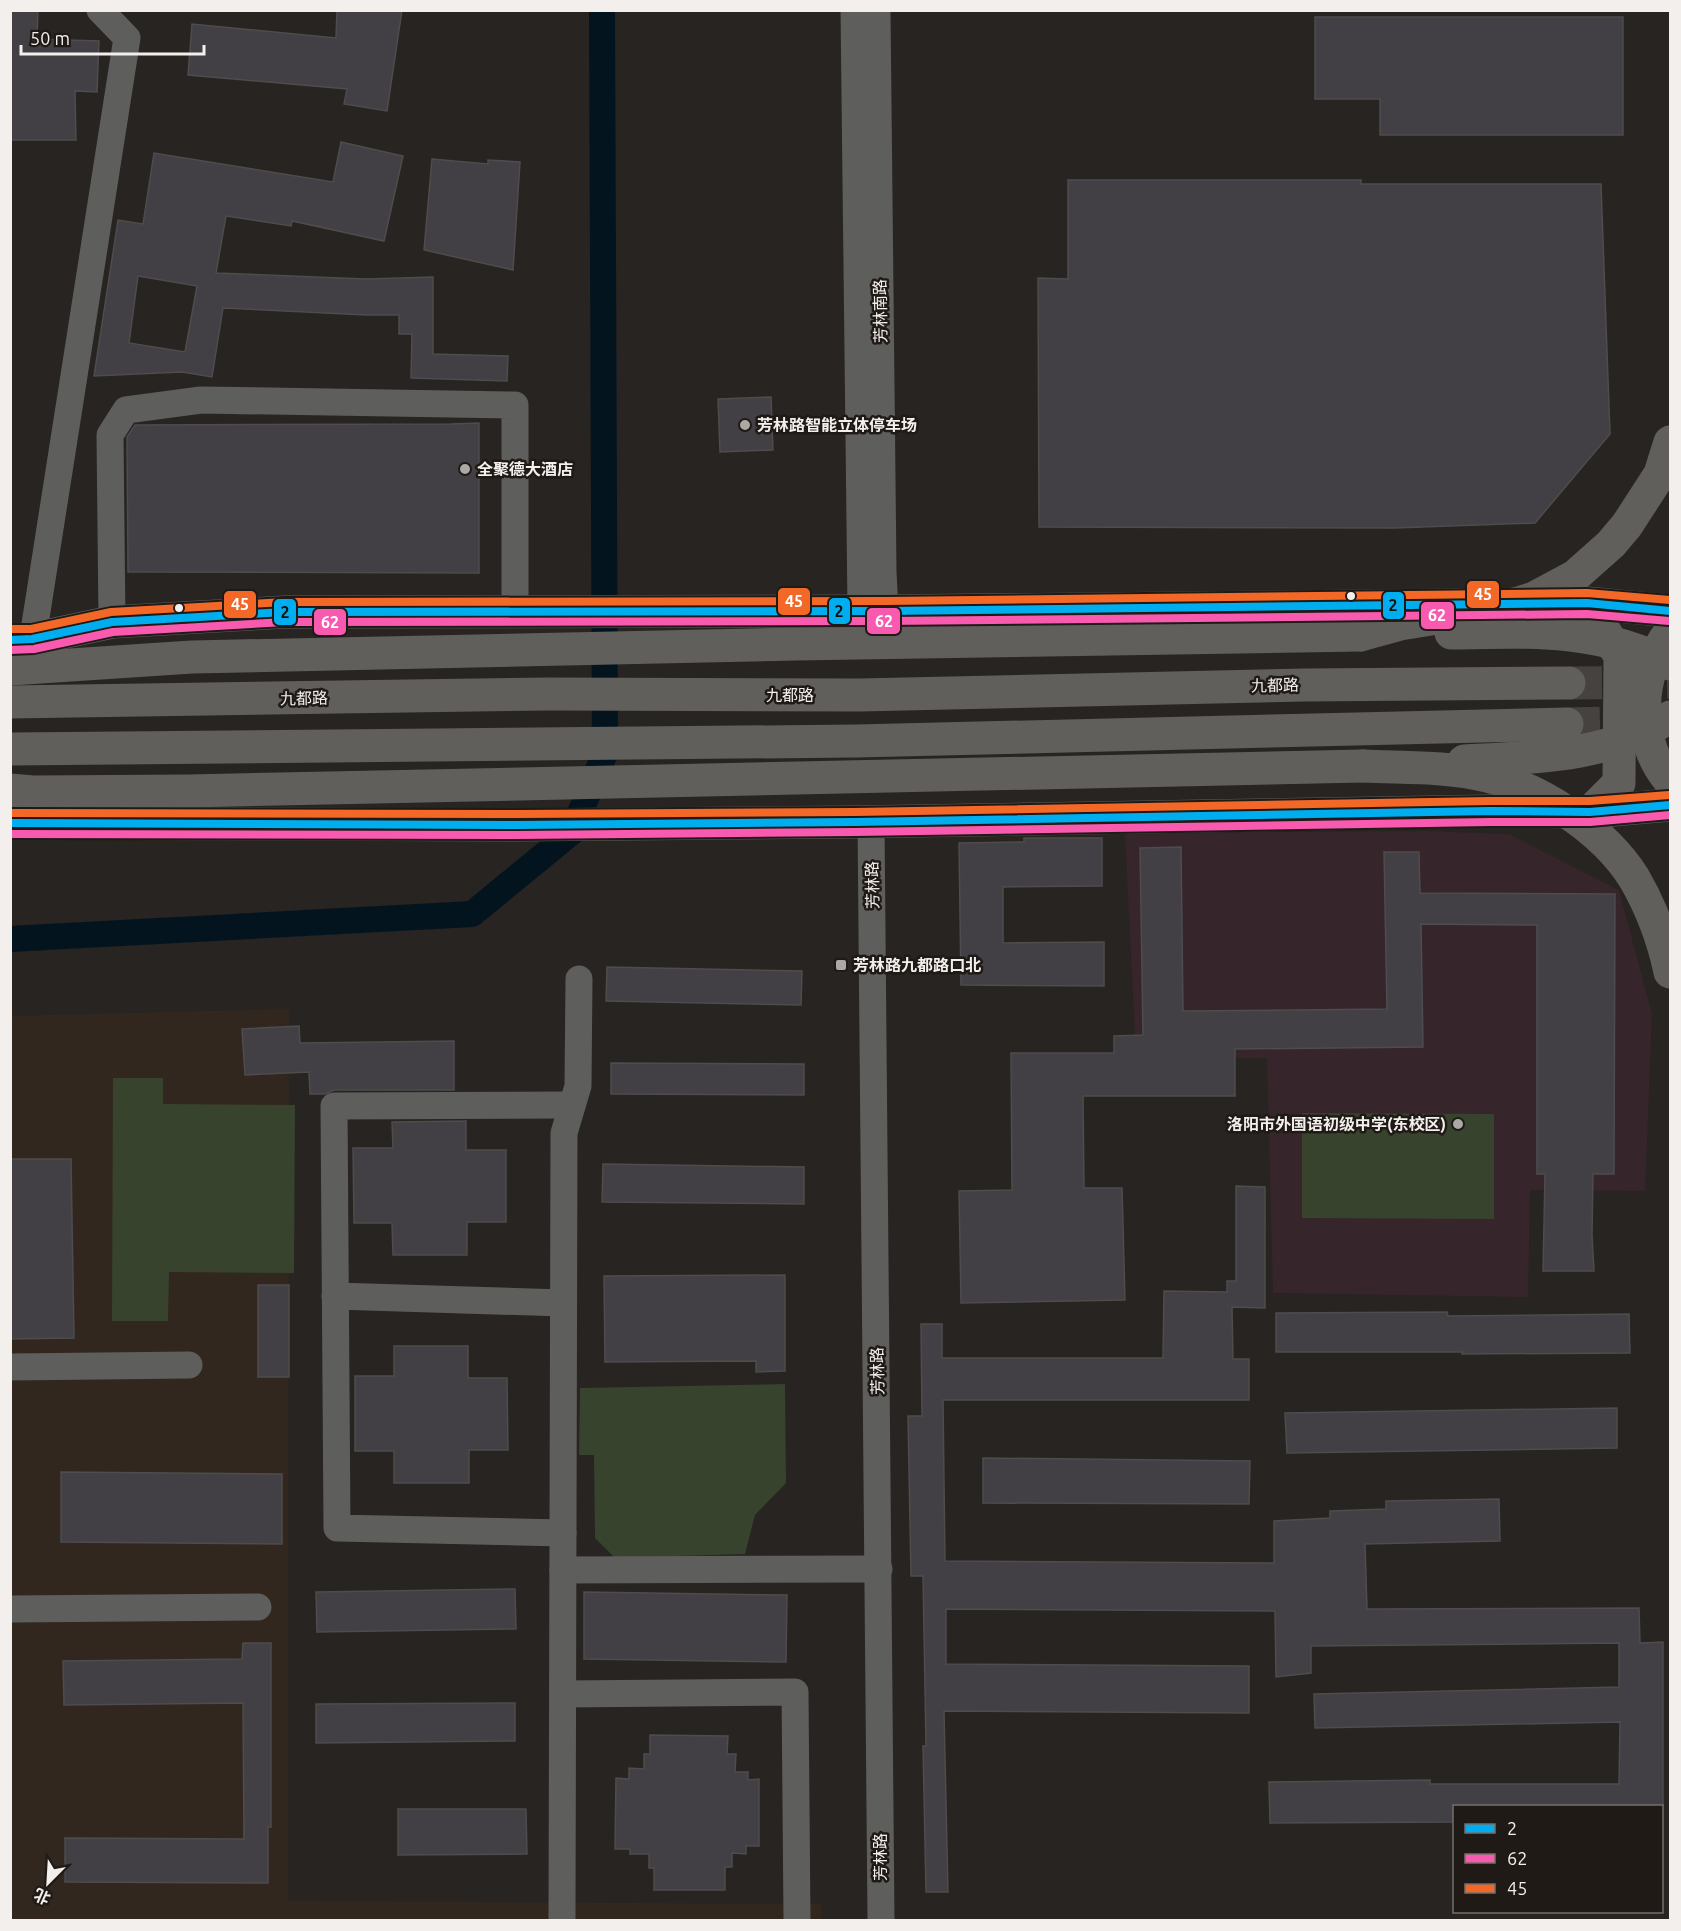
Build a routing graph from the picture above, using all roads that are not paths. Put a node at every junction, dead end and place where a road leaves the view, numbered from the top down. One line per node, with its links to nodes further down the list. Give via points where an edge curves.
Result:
1 (100, 10): 12 (street, via 127,38)
2 (854, 10): 6 (street, 芳林南路)
3 (877, 10): 6 (street, 芳林南路, via 883,572)
4 (1671, 442): 11 (main road, bridge, via 1660,474 1636,512 1611,544 1575,576 1534,598 1506,607 1400,624)
5 (1587, 603): 6 (main road); 8 (main road); 23 (main road, via 1620,656 1619,783)
6 (873, 610): 7 (main road)
7 (530, 611): 9 (main road, via 285,612); 9 (street, via 514,405 201,400 126,410 110,435)
8 (1671, 611)
9 (112, 622): 12 (main road)
10 (1671, 632): 20 (main road, via 1651,665 1644,712 1655,757)
11 (1360, 635): 12 (main road, via 192,657); 13 (main road, bridge, via 1551,632 1603,639)
12 (20, 654)
13 (1671, 664)
14 (1569, 683): 15 (main road, 九都路, via 859,695 548,694)
15 (10, 702)
16 (1671, 717): 19 (main road, bridge, via 1630,738 1581,752)
17 (1567, 724): 18 (main road, via 856,741)
18 (10, 749)
19 (1364, 766): 21 (main road, via 188,791); 26 (main road, bridge, via 1470,772 1512,783 1548,800 1595,835 1634,878 1658,928)
20 (1671, 781)
21 (10, 790)
22 (1671, 804): 23 (main road)
23 (1590, 812): 24 (main road)
24 (863, 821): 25 (main road, via 517,825); 35 (street, 芳林路)
25 (10, 823)
26 (1671, 972)
27 (579, 979): 28 (street, via 578,1086)
28 (572, 1105): 29 (street, via 334,1106); 30 (street, via 564,1133)
29 (335, 1296): 30 (street); 33 (street, via 337,1528)
30 (563, 1303): 33 (street)
31 (189, 1365): 32 (street)
32 (10, 1367)
33 (563, 1533): 34 (street)
34 (563, 1570): 35 (street); 38 (street)
35 (871, 1570): 41 (street, 芳林路); 42 (street, 芳林路)
36 (258, 1607): 37 (street)
37 (10, 1609)
38 (563, 1694): 39 (street); 40 (street, via 795,1692)
39 (562, 1920)
40 (797, 1920)
41 (865, 1920)
42 (881, 1920)

